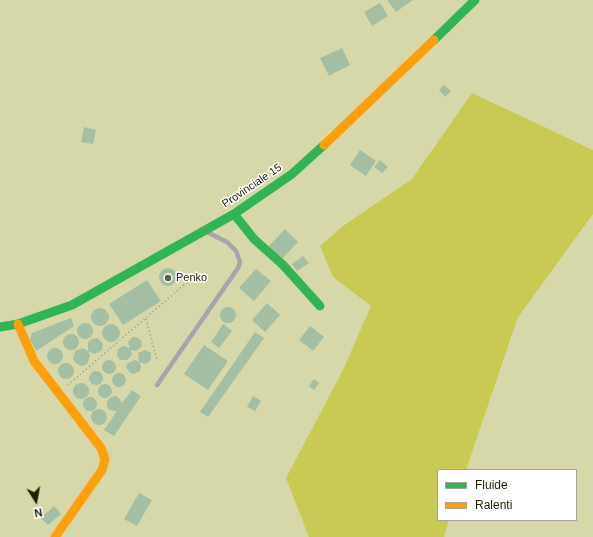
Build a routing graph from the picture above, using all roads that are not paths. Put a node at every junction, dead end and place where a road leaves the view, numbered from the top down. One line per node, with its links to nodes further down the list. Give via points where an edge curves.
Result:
1 (475, 0): 2 (main road, Provinciale 15, via 292,174)
2 (234, 214): 3 (main road, Provinciale 15); 4 (main road, via 254,239 283,265)
3 (204, 231): 5 (main road, Provinciale 15, via 72,305); 7 (lane, via 227,242 236,251 240,262)
4 (320, 306)
5 (18, 324): 6 (main road, Provinciale 15); 8 (main road, via 34,360 101,448 105,459 102,470)
6 (0, 327)
7 (157, 385)
8 (55, 537)

